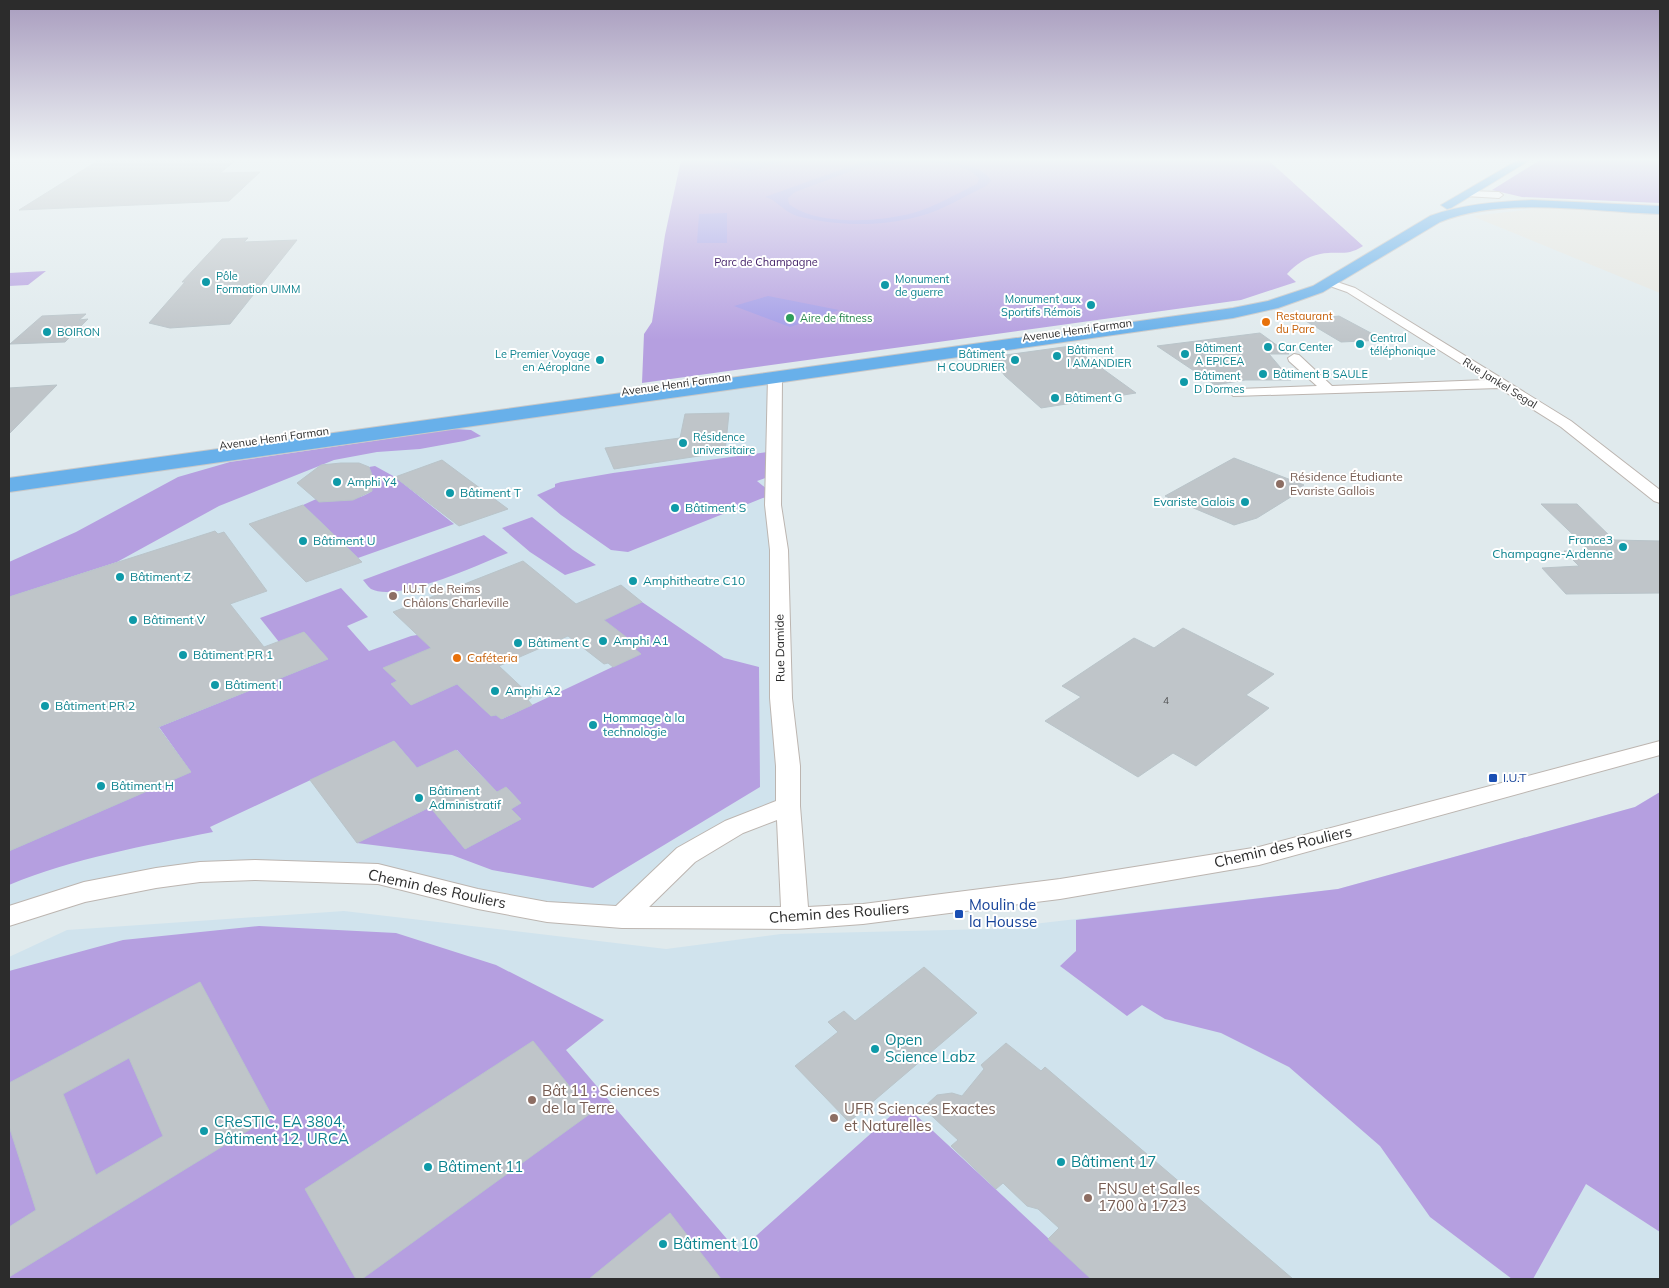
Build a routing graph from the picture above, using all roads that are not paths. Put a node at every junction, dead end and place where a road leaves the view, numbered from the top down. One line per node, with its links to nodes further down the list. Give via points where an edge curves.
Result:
1 (1425, 220): 3 (main road)
2 (1433, 220): 3 (main road)
3 (1329, 281): 5 (main road, Avenue Henri Farman, via 1272,305 1233,313); 6 (street, Rue Jankel Segal, via 1351,290); 9 (main road, Avenue Henri Farman, via 1284,295 1175,316)
4 (1294, 358): 7 (street)
5 (775, 377): 10 (main road, Avenue Henri Farman); 13 (street, Rue Damide, via 773,494 779,550 781,698 788,766)
6 (1502, 384): 7 (street); 11 (street, Rue Jankel Segal, via 1579,433)
7 (1329, 390): 8 (street)
8 (1238, 392)
9 (9, 474)
10 (9, 485)
11 (1660, 498)
12 (1660, 748): 16 (street, Chemin des Rouliers, via 1259,856 955,904)
13 (788, 806): 15 (street, via 734,826 686,855); 16 (street, Rue Damide)
14 (9, 916): 15 (street, Chemin des Rouliers, via 84,892 156,878 255,870 378,874 546,912)
15 (622, 917): 16 (street, Chemin des Rouliers)
16 (795, 918)

